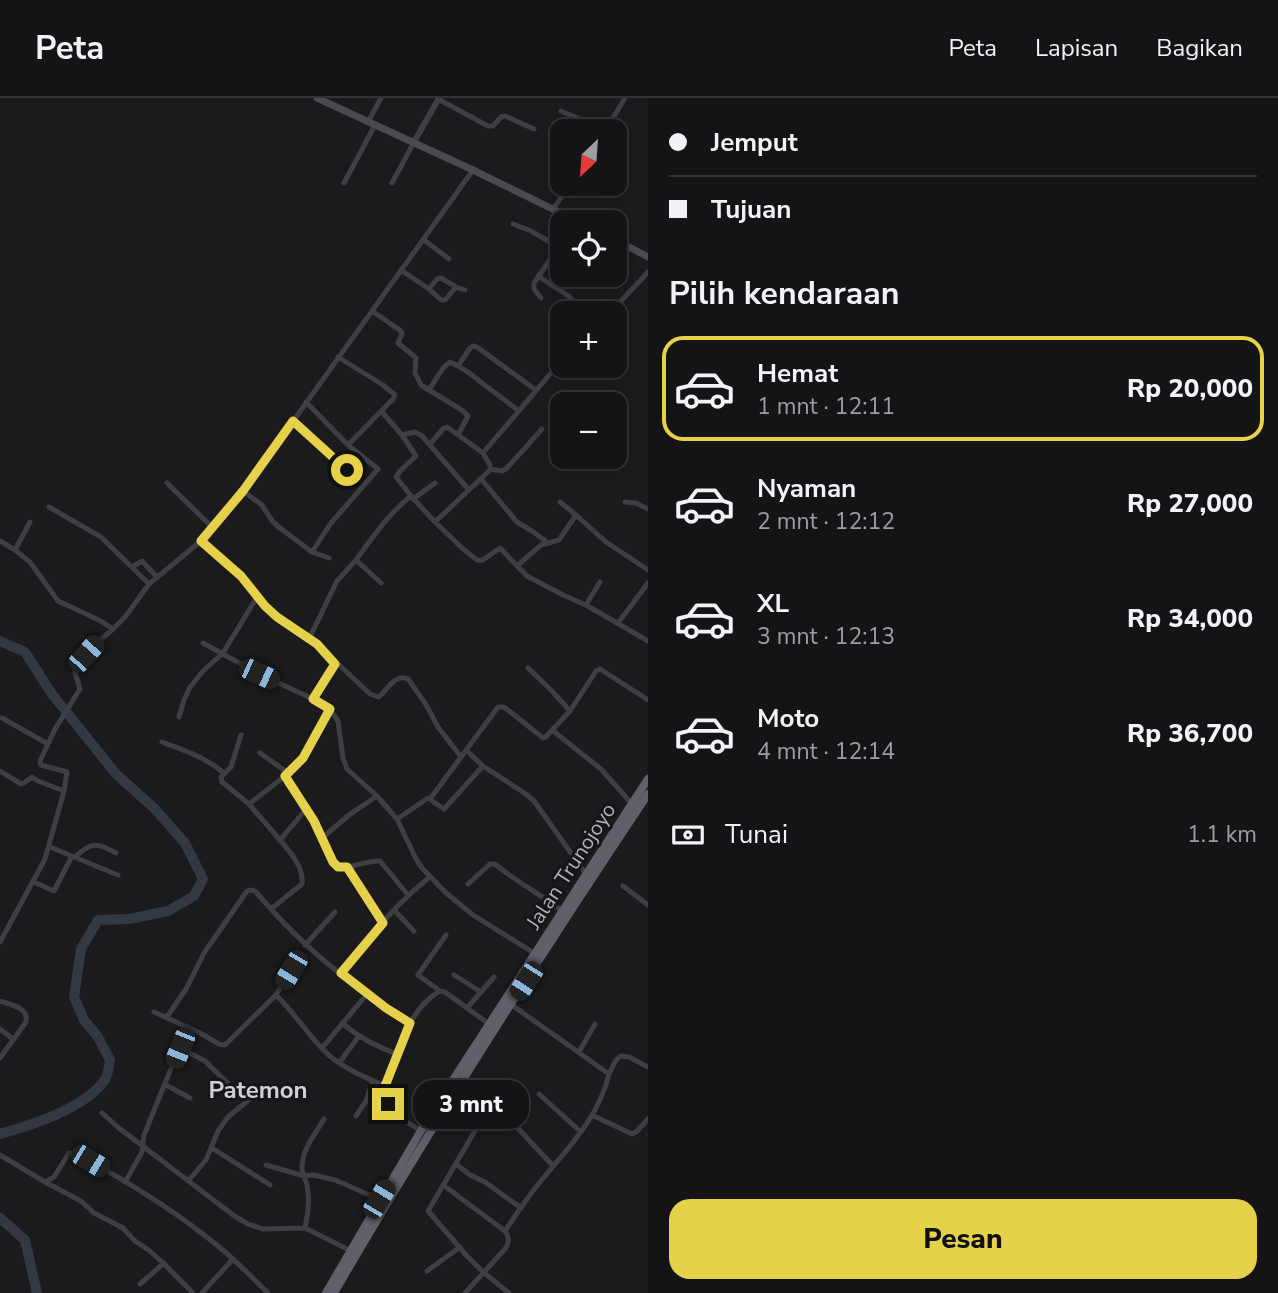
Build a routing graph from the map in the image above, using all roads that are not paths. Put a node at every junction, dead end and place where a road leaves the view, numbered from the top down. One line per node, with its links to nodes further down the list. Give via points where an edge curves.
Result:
1 (317, 98): 8 (main road)
2 (381, 98): 8 (street)
3 (439, 98): 9 (street, via 488,126 505,116); 10 (street)
4 (625, 98): 7 (street)
5 (561, 111): 6 (street)
6 (579, 119)
7 (612, 119)
8 (372, 123): 10 (main road); 12 (street)
9 (534, 129)
10 (414, 142): 11 (main road); 13 (street)
11 (473, 170): 15 (main road); 17 (street)
12 (344, 183)
13 (392, 183)
14 (562, 196): 15 (street)
15 (553, 209)
16 (513, 224): 18 (street)
17 (424, 240): 21 (street); 23 (street)
18 (550, 240)
19 (627, 246): 20 (main road)
20 (648, 257)
21 (449, 259)
22 (550, 260): 25 (street)
23 (401, 270): 27 (street); 32 (street)
24 (648, 272): 31 (street)
25 (538, 276): 29 (street, via 534,286); 30 (street)
26 (456, 288): 27 (street, via 441,278); 27 (street, via 442,301); 28 (street)
27 (429, 289)
28 (465, 290)
29 (541, 298)
30 (574, 301)
31 (621, 301)
32 (372, 311): 33 (street); 36 (street, via 401,331 398,342 415,357 418,381)
33 (338, 357): 38 (street); 39 (street, via 394,394)
34 (458, 366): 36 (street, via 448,362); 37 (street, via 470,348 477,347); 40 (street)
35 (550, 374): 37 (street)
36 (429, 390): 44 (street, via 468,416)
37 (536, 390): 40 (street)
38 (306, 402): 41 (street); 46 (street)
39 (381, 411): 43 (street); 46 (street)
40 (519, 411): 47 (street)
41 (293, 421): 49 (street); 54 (street)
42 (542, 429): 48 (street, via 507,468)
43 (402, 435): 45 (street, via 415,432); 55 (street, via 416,455 396,477)
44 (458, 435): 45 (street, via 445,427); 47 (street)
45 (430, 444): 53 (street)
46 (348, 445): 68 (street, via 378,470)
47 (483, 453): 48 (street)
48 (491, 469): 50 (street)
49 (347, 470)
50 (481, 479): 53 (street); 66 (street, via 517,522)
51 (167, 483): 63 (street)
52 (435, 483): 55 (street)
53 (469, 490): 62 (street)
54 (243, 491): 63 (street); 68 (street, via 262,505 275,524)
55 (412, 497): 62 (street); 70 (street, via 395,510)
56 (559, 502): 60 (street)
57 (625, 502): 59 (street)
58 (49, 507): 72 (street, via 101,537)
59 (648, 509)
60 (576, 515): 66 (street, via 559,540); 73 (street)
61 (30, 522): 67 (street)
62 (435, 522): 71 (street, via 476,560 499,547)
63 (213, 528): 65 (street)
64 (0, 541): 67 (street)
65 (201, 541): 74 (street); 79 (street, via 241,576)
66 (547, 542): 71 (street)
67 (16, 550): 82 (street, via 35,567 55,599)
68 (312, 552): 69 (street)
69 (329, 558)
70 (356, 560): 76 (street); 83 (street, via 335,584)
71 (517, 566): 80 (street, via 534,580)
72 (132, 568): 74 (street, via 142,561); 78 (street)
73 (648, 570)
74 (157, 577): 78 (street)
75 (600, 582): 80 (street)
76 (381, 583)
77 (648, 583): 81 (street)
78 (149, 584): 82 (street)
79 (257, 597): 83 (street); 86 (street)
80 (586, 605): 81 (street)
81 (618, 623): 84 (street)
82 (113, 629): 98 (street, via 75,668 80,688)
83 (309, 639): 87 (street)
84 (648, 641)
85 (203, 643): 86 (street)
86 (223, 653): 89 (street); 93 (street, via 190,687)
87 (335, 664): 89 (street); 101 (street, via 375,697 398,678 408,679)
88 (528, 668): 92 (street)
89 (313, 699): 91 (street)
90 (648, 700): 92 (street, via 600,668)
91 (330, 709): 105 (street, via 303,758); 109 (street, via 338,721 347,769)
92 (570, 711): 95 (street)
93 (179, 717)
94 (2, 718): 98 (street)
95 (552, 730): 99 (street, via 543,738 499,706); 112 (street, via 601,769)
96 (241, 734): 104 (street, via 232,764)
97 (162, 742): 104 (street, via 211,762)
98 (48, 744): 107 (street, via 40,764 66,772)
99 (466, 750): 101 (street); 102 (street)
100 (260, 753): 105 (street)
101 (461, 757): 110 (street)
102 (483, 766): 110 (street, via 444,809); 121 (street, via 534,801)
103 (0, 771): 107 (street, via 22,784 32,777)
104 (224, 773): 111 (street, via 222,782)
105 (286, 775): 111 (street); 113 (street)
106 (648, 779): 112 (highway, Jalan Trunojoyo)
107 (64, 791): 117 (street)
108 (648, 794): 149 (highway, Jalan Trunojoyo)
109 (377, 796): 114 (street); 115 (street)
110 (430, 799): 114 (street)
111 (249, 804): 116 (street)
112 (632, 804): 121 (highway, Jalan Trunojoyo)
113 (307, 808): 115 (street); 116 (street)
114 (397, 819): 123 (street)
115 (322, 838): 120 (street, via 335,865)
116 (280, 840): 129 (street, via 303,881)
117 (50, 847): 119 (street); 124 (street)
118 (116, 853): 119 (street, via 94,844)
119 (74, 857): 122 (street); 124 (street, via 54,891)
120 (347, 867): 127 (street, via 380,861); 133 (street)
121 (586, 874): 131 (highway, Jalan Trunojoyo)
122 (118, 875)
123 (430, 877): 127 (street); 139 (street, via 473,915)
124 (34, 882): 134 (street)
125 (468, 884): 131 (street, via 495,864)
126 (624, 886): 128 (street)
127 (408, 895): 130 (street)
128 (648, 905)
129 (271, 909): 138 (street); 152 (street, via 255,891 247,891)
130 (394, 910): 133 (street); 135 (street)
131 (562, 911): 139 (highway, Jalan Trunojoyo)
132 (335, 912): 138 (street)
133 (383, 923): 141 (street)
134 (3, 930): 137 (street)
135 (414, 931)
136 (446, 935): 144 (street, via 418,975)
137 (0, 942)
138 (305, 945): 141 (street)
139 (534, 953): 149 (highway, Jalan Trunojoyo)
140 (291, 970): 147 (street)
141 (341, 973): 146 (street)
142 (454, 975): 145 (street)
143 (494, 977): 145 (street)
144 (440, 991): 150 (street); 154 (street)
145 (481, 992): 150 (street)
146 (367, 994): 153 (street); 154 (street)
147 (276, 995): 157 (street, via 225,1045); 162 (street)
148 (0, 1001): 160 (street, via 27,1015)
149 (507, 1002): 155 (highway, Jalan Trunojoyo); 163 (street); 195 (highway, Jalan Trunojoyo)
150 (467, 1008): 155 (street)
151 (154, 1012): 152 (street)
152 (167, 1017): 157 (street)
153 (342, 1023): 159 (street); 162 (street)
154 (410, 1023): 164 (street)
155 (489, 1024): 181 (highway, Jalan Trunojoyo)
156 (594, 1024): 163 (street)
157 (188, 1027): 161 (street)
158 (0, 1029): 160 (street)
159 (359, 1036): 164 (street); 166 (street)
160 (13, 1039): 165 (street)
161 (180, 1048): 170 (street); 175 (street, via 205,1061)
162 (322, 1048): 166 (street)
163 (579, 1052): 168 (street)
164 (397, 1054): 171 (street)
165 (0, 1058)
166 (339, 1063): 169 (street)
167 (648, 1067): 168 (street, via 621,1056)
168 (609, 1074): 177 (street)
169 (373, 1080): 171 (street); 178 (street)
170 (166, 1085): 174 (street); 183 (street)
171 (385, 1086): 181 (street, via 390,1110)
172 (262, 1089): 175 (street)
173 (539, 1094): 182 (street)
174 (190, 1098)
175 (246, 1101): 184 (street, via 218,1130)
176 (102, 1112): 183 (street)
177 (592, 1115): 180 (street, via 633,1135); 182 (street)
178 (356, 1116)
179 (324, 1119): 189 (street, via 306,1150)
180 (648, 1119)
181 (421, 1131): 195 (highway, Jalan Trunojoyo)
182 (581, 1132): 188 (street)
183 (143, 1145): 190 (street); 192 (street)
184 (212, 1148): 190 (street); 193 (street)
185 (0, 1155): 191 (street)
186 (456, 1164): 188 (street, via 495,1106); 194 (street); 196 (street)
187 (266, 1165): 189 (street)
188 (554, 1166): 196 (street)
189 (304, 1176): 195 (street, via 335,1180); 197 (street, via 309,1203)
190 (189, 1180): 197 (street, via 248,1224)
191 (45, 1182): 192 (street, via 72,1153); 202 (street, via 123,1228)
192 (125, 1182): 201 (street)
193 (270, 1185)
194 (443, 1185): 198 (street); 199 (street, via 428,1211)
195 (383, 1202): 200 (highway, Jalan Trunojoyo)
196 (521, 1208): 198 (street)
197 (305, 1228): 200 (street)
198 (505, 1231): 204 (street, via 508,1244)
199 (460, 1247): 203 (street); 204 (street)
200 (354, 1252): 209 (highway, Jalan Trunojoyo); 210 (highway, Jalan Trunojoyo)
201 (233, 1259): 207 (street); 208 (street)
202 (164, 1264): 205 (street); 206 (street)
203 (427, 1271)
204 (483, 1272): 211 (street); 212 (street)
205 (140, 1284)
206 (193, 1293)
207 (202, 1293)
208 (268, 1293)
209 (326, 1293)
210 (334, 1293)
211 (465, 1293)
212 (509, 1293)

